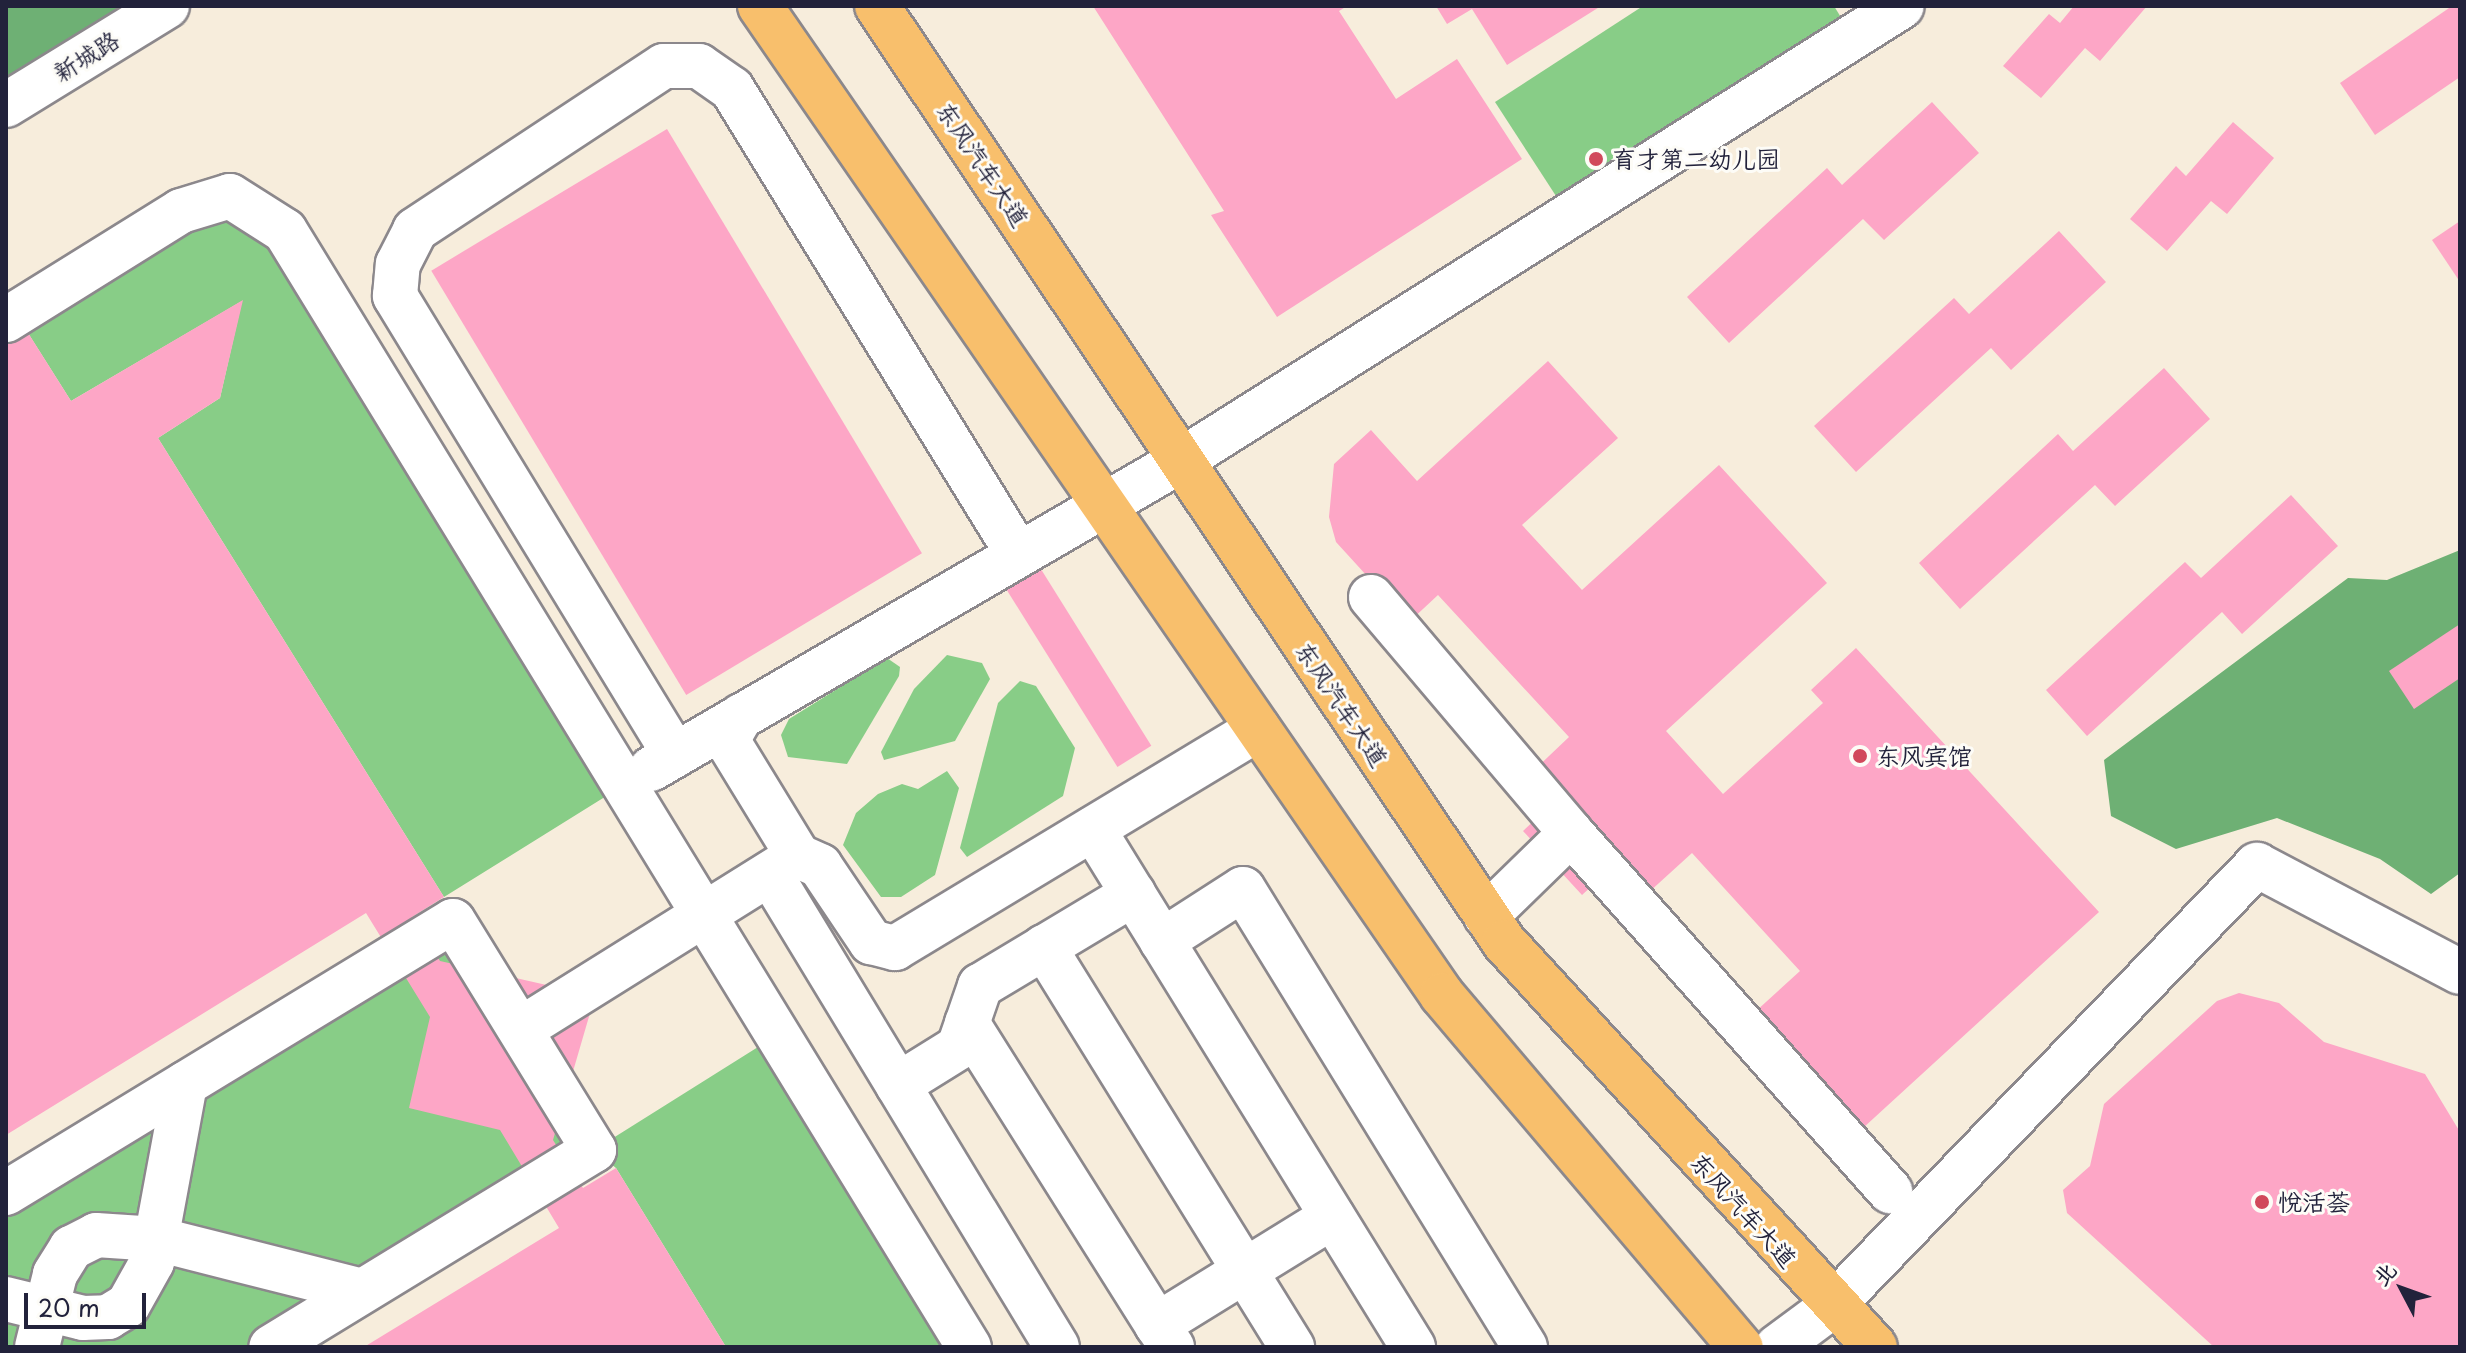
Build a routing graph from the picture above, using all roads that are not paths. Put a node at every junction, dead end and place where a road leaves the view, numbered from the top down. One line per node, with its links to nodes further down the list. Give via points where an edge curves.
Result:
1 (167, 6): 5 (street, 新城路)
2 (760, 6): 8 (main road)
3 (877, 6): 7 (main road, 东风汽车大道)
4 (1902, 6): 7 (street)
5 (6, 105)
6 (6, 320): 14 (street, via 181,211 230,196 285,231)
7 (1180, 461): 8 (street); 20 (main road, 东风汽车大道)
8 (1103, 505): 9 (street); 12 (main road)
9 (1018, 554): 11 (street); 13 (street, via 732,89 699,66 664,66 415,230 398,264 395,296)
10 (1371, 597): 16 (street)
11 (741, 716): 13 (street); 17 (street, via 727,740)
12 (1258, 729): 15 (street); 43 (main road, via 1442,995)
13 (675, 755): 14 (street)
14 (624, 785): 19 (street)
15 (1093, 829): 17 (street, via 895,948 871,942 820,866); 18 (street)
16 (1571, 833): 20 (street); 28 (street)
17 (784, 865): 19 (street); 27 (street)
18 (1133, 894): 21 (street); 22 (street)
19 (704, 915): 25 (street); 38 (street)
20 (1486, 916): 34 (main road, 东风汽车大道)
21 (1162, 941): 30 (street); 42 (street, via 1243,889)
22 (1044, 947): 24 (street, via 980,986); 32 (street)
23 (2460, 972): 34 (street, via 2257,865)
24 (967, 1023): 27 (street, via 959,1047); 36 (street)
25 (521, 1029): 26 (street, via 453,921); 33 (street, via 594,1150)
26 (185, 1084): 29 (street); 31 (street)
27 (898, 1085): 39 (street)
28 (1890, 1191)
29 (6, 1193)
30 (1332, 1217): 32 (street); 41 (street)
31 (157, 1239): 33 (street); 35 (street, via 96,1235 71,1248); 35 (street, via 128,1305 108,1317)
32 (1246, 1270): 36 (street); 40 (street)
33 (362, 1291): 37 (street)
34 (1831, 1307): 44 (street); 45 (main road, 东风汽车大道)
35 (29, 1319)
36 (1164, 1336)
37 (271, 1347)
38 (969, 1347)
39 (1057, 1347)
40 (1292, 1347)
41 (1413, 1347)
42 (1525, 1347)
43 (1741, 1347)
44 (1777, 1347)
45 (1875, 1347)

